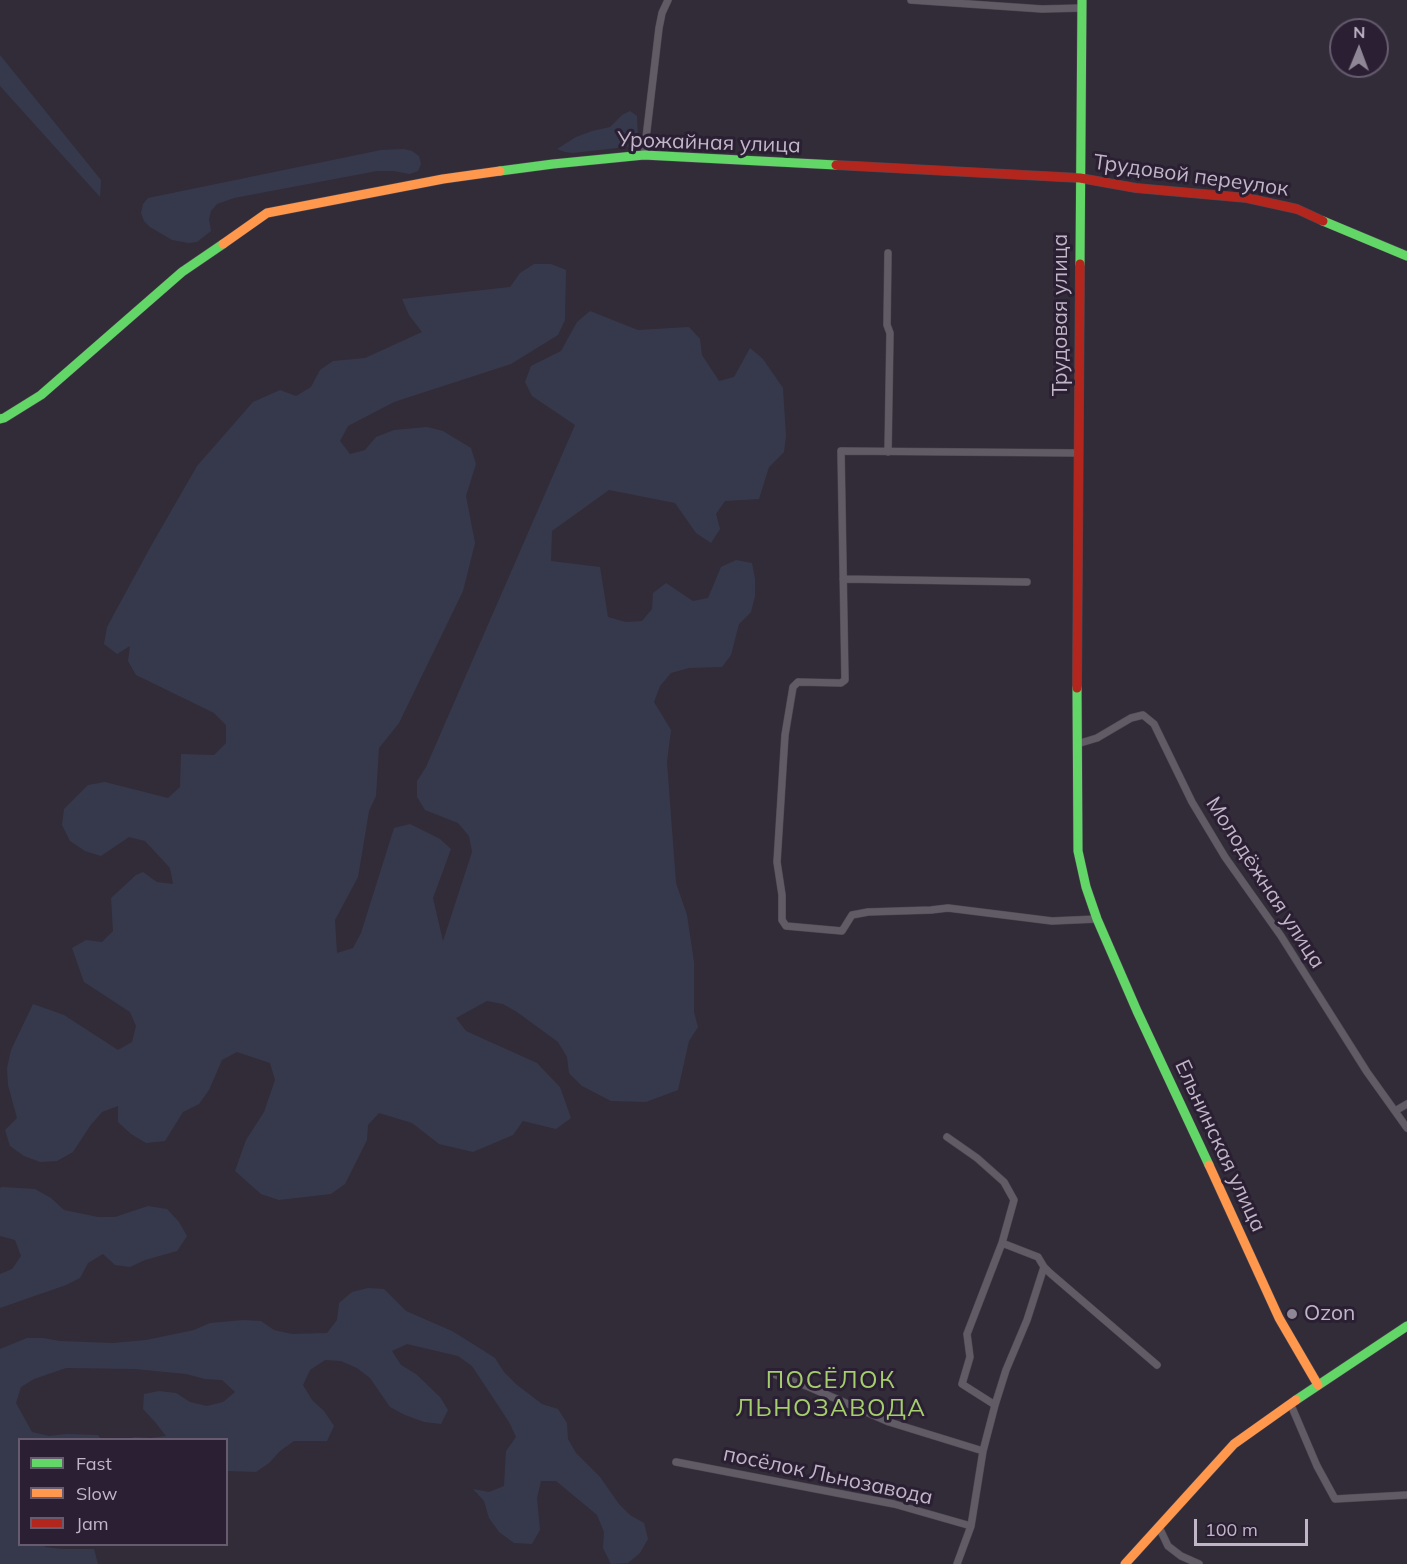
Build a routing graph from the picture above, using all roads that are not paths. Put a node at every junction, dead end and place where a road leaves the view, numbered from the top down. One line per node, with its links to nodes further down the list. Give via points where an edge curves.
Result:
1 (668, 0): 4 (street, via 659,28)
2 (912, 0): 3 (street, via 1042,9)
3 (1082, 4): 5 (main road, Трудовая улица)
4 (644, 155): 5 (main road, Урожайная улица); 8 (main road, Урожайная улица, via 454,178 267,213 182,272 41,395)
5 (1080, 178): 7 (main road, Трудовой переулок, via 1136,188 1247,198 1297,209); 10 (main road, Трудовая улица)
6 (888, 253): 9 (street)
7 (1407, 256)
8 (1, 421)
9 (888, 452): 10 (street); 11 (street, via 841,451)
10 (1079, 453): 13 (main road, Трудовая улица)
11 (843, 579): 12 (street); 15 (street, via 844,680 798,682 793,687 785,735 777,862 782,920 786,926 842,931 852,915 948,908 1052,921)
12 (1027, 582)
13 (1078, 705): 14 (main road, Ельнинская улица)
14 (1077, 744): 15 (main road, Ельнинская улица, via 1078,851); 17 (street, Молодёжная улица, via 1097,738 1131,718 1143,715 1155,724 1192,802 1225,857)
15 (1097, 919): 25 (main road, Ельнинская улица, via 1279,1318)
16 (1407, 1104): 17 (street)
17 (1395, 1111): 18 (street, Молодёжная улица)
18 (1407, 1128)
19 (947, 1137): 20 (street, via 1004,1182 1014,1200)
20 (1003, 1239): 21 (street, via 1038,1257); 27 (street, via 968,1334 970,1357 962,1384)
21 (1044, 1267): 23 (street); 27 (street)
22 (1407, 1326): 25 (main road)
23 (1157, 1365)
24 (776, 1376): 28 (street, via 889,1422)
25 (1318, 1385): 26 (main road)
26 (1291, 1405): 30 (street, via 1335,1499); 32 (main road, via 1234,1444)
27 (995, 1406): 28 (street)
28 (983, 1450): 31 (street)
29 (676, 1462): 31 (street, посёлок Льнозавода, via 894,1504)
30 (1407, 1495)
31 (971, 1526): 33 (street)
32 (1159, 1527): 34 (main road); 35 (street, via 1168,1546)
33 (957, 1564)
34 (1125, 1564)
35 (1199, 1564)

